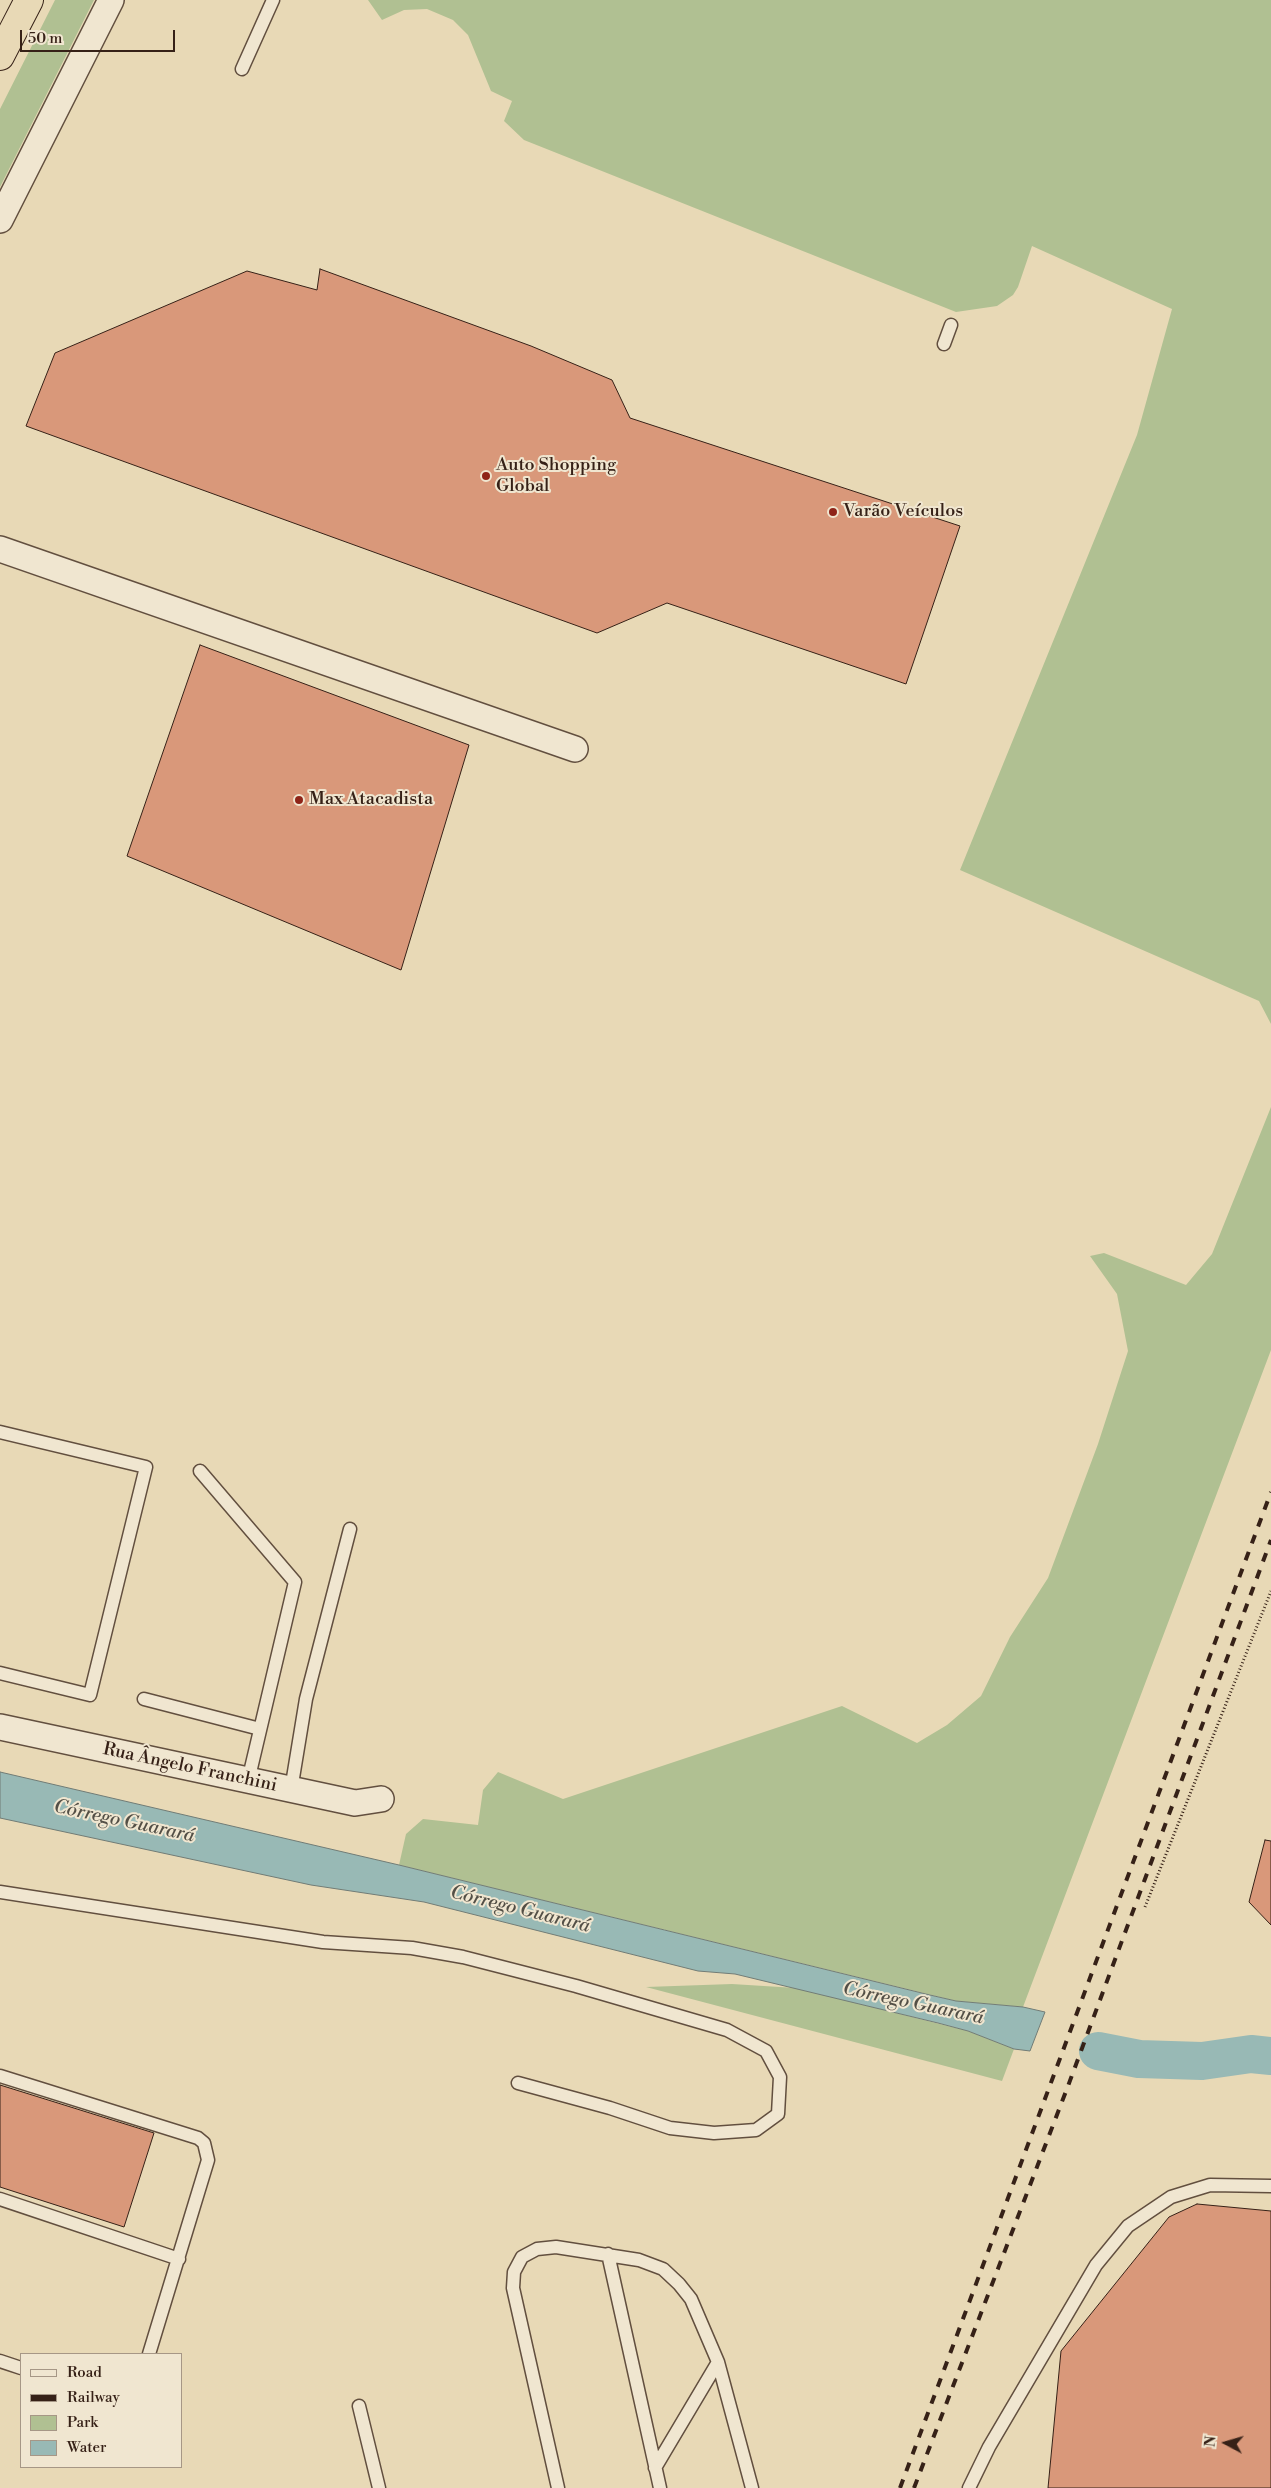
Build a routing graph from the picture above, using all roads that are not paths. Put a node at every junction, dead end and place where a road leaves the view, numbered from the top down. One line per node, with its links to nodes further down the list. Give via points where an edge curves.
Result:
1 (28, 0): 4 (highway)
2 (111, 0): 6 (street)
3 (274, 0): 5 (lane)
4 (0, 56)
5 (242, 70)
6 (0, 220)
7 (951, 325): 8 (lane)
8 (944, 344)
9 (0, 549): 10 (street)
10 (575, 749)
11 (0, 1432): 14 (lane, via 146,1467 90,1695)
12 (200, 1471): 17 (lane, via 295,1582)
13 (350, 1529): 19 (lane, via 306,1699)
14 (0, 1673)
15 (144, 1699): 17 (lane)
16 (0, 1727): 18 (street, Rua Ângelo Franchini)
17 (260, 1729): 18 (lane)
18 (248, 1781): 19 (street, Rua Ângelo Franchini)
19 (291, 1790): 20 (street, Rua Ângelo Franchini, via 355,1803)
20 (381, 1799)
21 (0, 1892): 23 (lane, via 323,1942 412,1948 464,1957 727,2030 766,2051 780,2077 778,2114 756,2130 714,2133 670,2128)
22 (0, 2076): 27 (lane, via 198,2138 204,2143 208,2160)
23 (518, 2083)
24 (1271, 2186): 38 (lane, via 1210,2185 1171,2197 1128,2226 1096,2265 989,2446)
25 (0, 2200): 27 (lane)
26 (608, 2254): 30 (lane, via 663,2269 680,2284 691,2299); 33 (lane); 35 (lane, via 556,2247 537,2249 522,2257 514,2272 513,2288)
27 (179, 2259): 28 (lane)
28 (149, 2353)
29 (0, 2361): 31 (lane)
30 (718, 2362): 33 (lane); 37 (lane)
31 (20, 2368)
32 (359, 2406): 34 (lane)
33 (655, 2468): 36 (lane)
34 (379, 2488)
35 (558, 2488)
36 (660, 2488)
37 (752, 2488)
38 (969, 2488)

